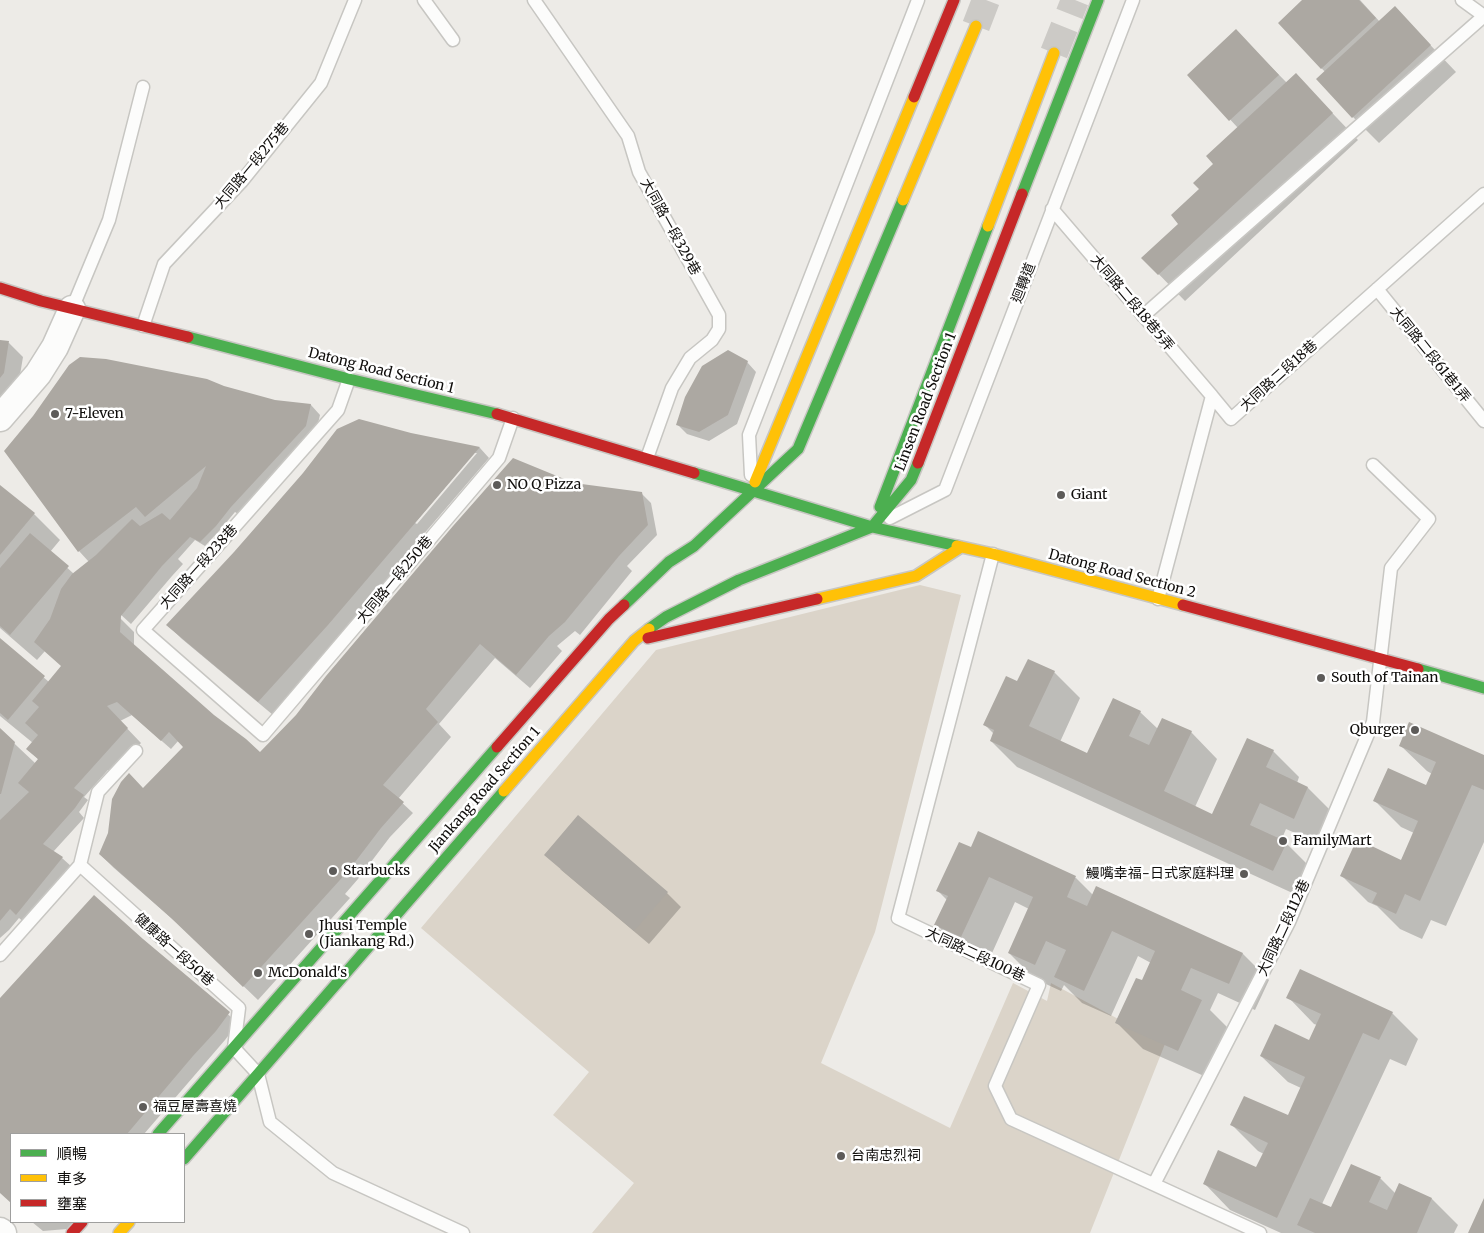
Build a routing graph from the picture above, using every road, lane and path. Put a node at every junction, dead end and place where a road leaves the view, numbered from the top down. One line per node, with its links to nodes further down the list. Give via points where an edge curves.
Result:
1 (355, 0): 20 (lane, 大同路一段275巷, via 321,83 242,181 164,264)
2 (424, 0): 11 (lane)
3 (534, 0): 26 (lane, 大同路一段329巷, via 628,136 639,172 719,315 719,329 712,340 690,358 672,388)
4 (918, 0): 28 (lane, via 749,435)
5 (954, 0): 28 (street)
6 (1098, 0): 29 (street, Linsen Road Section 1, via 911,480)
7 (1133, 0): 15 (lane, 迴轉道)
8 (1462, 0): 9 (lane)
9 (1484, 16): 19 (lane)
10 (976, 26): 28 (street, via 798,448)
11 (453, 40)
12 (1054, 53): 29 (street, Linsen Road Section 1)
13 (143, 87): 18 (lane, via 109,220)
14 (1484, 194): 17 (lane, 大同路二段18巷)
15 (1052, 209): 19 (lane, 大同路二段18巷5弄); 29 (lane, 迴轉道, via 945,490)
16 (0, 288): 18 (street, Datong Road Section 1)
17 (1377, 289): 22 (lane, 大同路二段18巷, via 1231,420); 25 (lane, 大同路二段61巷1弄)
18 (72, 309): 20 (street, Datong Road Section 1); 23 (street, via 55,347 38,374)
19 (1143, 316): 22 (lane, 大同路二段18巷5弄)
20 (143, 326): 21 (street, Datong Road Section 1)
21 (349, 379): 24 (street, Datong Road Section 1); 36 (lane, 大同路一段238巷, via 338,410 143,630)
22 (1212, 396): 32 (lane)
23 (0, 418)
24 (513, 418): 26 (street, Datong Road Section 1); 36 (lane, 大同路一段250巷, via 499,458)
25 (1484, 421)
26 (647, 458): 28 (street, Datong Road Section 1)
27 (1374, 465): 34 (lane, 大同路二段112巷, via 1429,519 1391,568)
28 (752, 490): 29 (street, Datong Road Section 2); 40 (street, Jiankang Road Section 1, via 694,546 669,562 609,620)
29 (872, 527): 30 (street, Datong Road Section 2); 33 (street, Jiankang Road Section 1, via 739,580 666,617)
30 (961, 547): 31 (street, Datong Road Section 2); 33 (street, via 916,576)
31 (993, 554): 32 (street, Datong Road Section 2); 44 (lane, 大同路二段100巷, via 898,918 1039,985 995,1086 1011,1119)
32 (1158, 599): 34 (street, Datong Road Section 2)
33 (634, 641): 41 (street, Jiankang Road Section 1)
34 (1381, 658): 35 (street, Datong Road Section 2); 44 (lane, 大同路二段112巷, via 1373,722 1289,922)
35 (1484, 688)
36 (263, 736)
37 (136, 751): 38 (lane, via 98,792)
38 (80, 865): 39 (lane); 40 (lane, 健康路一段50巷, via 239,1008)
39 (0, 955)
40 (234, 1048): 41 (lane); 42 (street, Jiankang Road Section 1)
41 (258, 1074): 43 (street, Jiankang Road Section 1); 49 (lane, via 270,1122 333,1173)
42 (159, 1133)
43 (185, 1158)
44 (1154, 1184): 50 (lane, 大同路二段100巷)
45 (81, 1223): 47 (street)
46 (128, 1223): 48 (street)
47 (72, 1233)
48 (119, 1233)
49 (464, 1233)
50 (1260, 1233)

